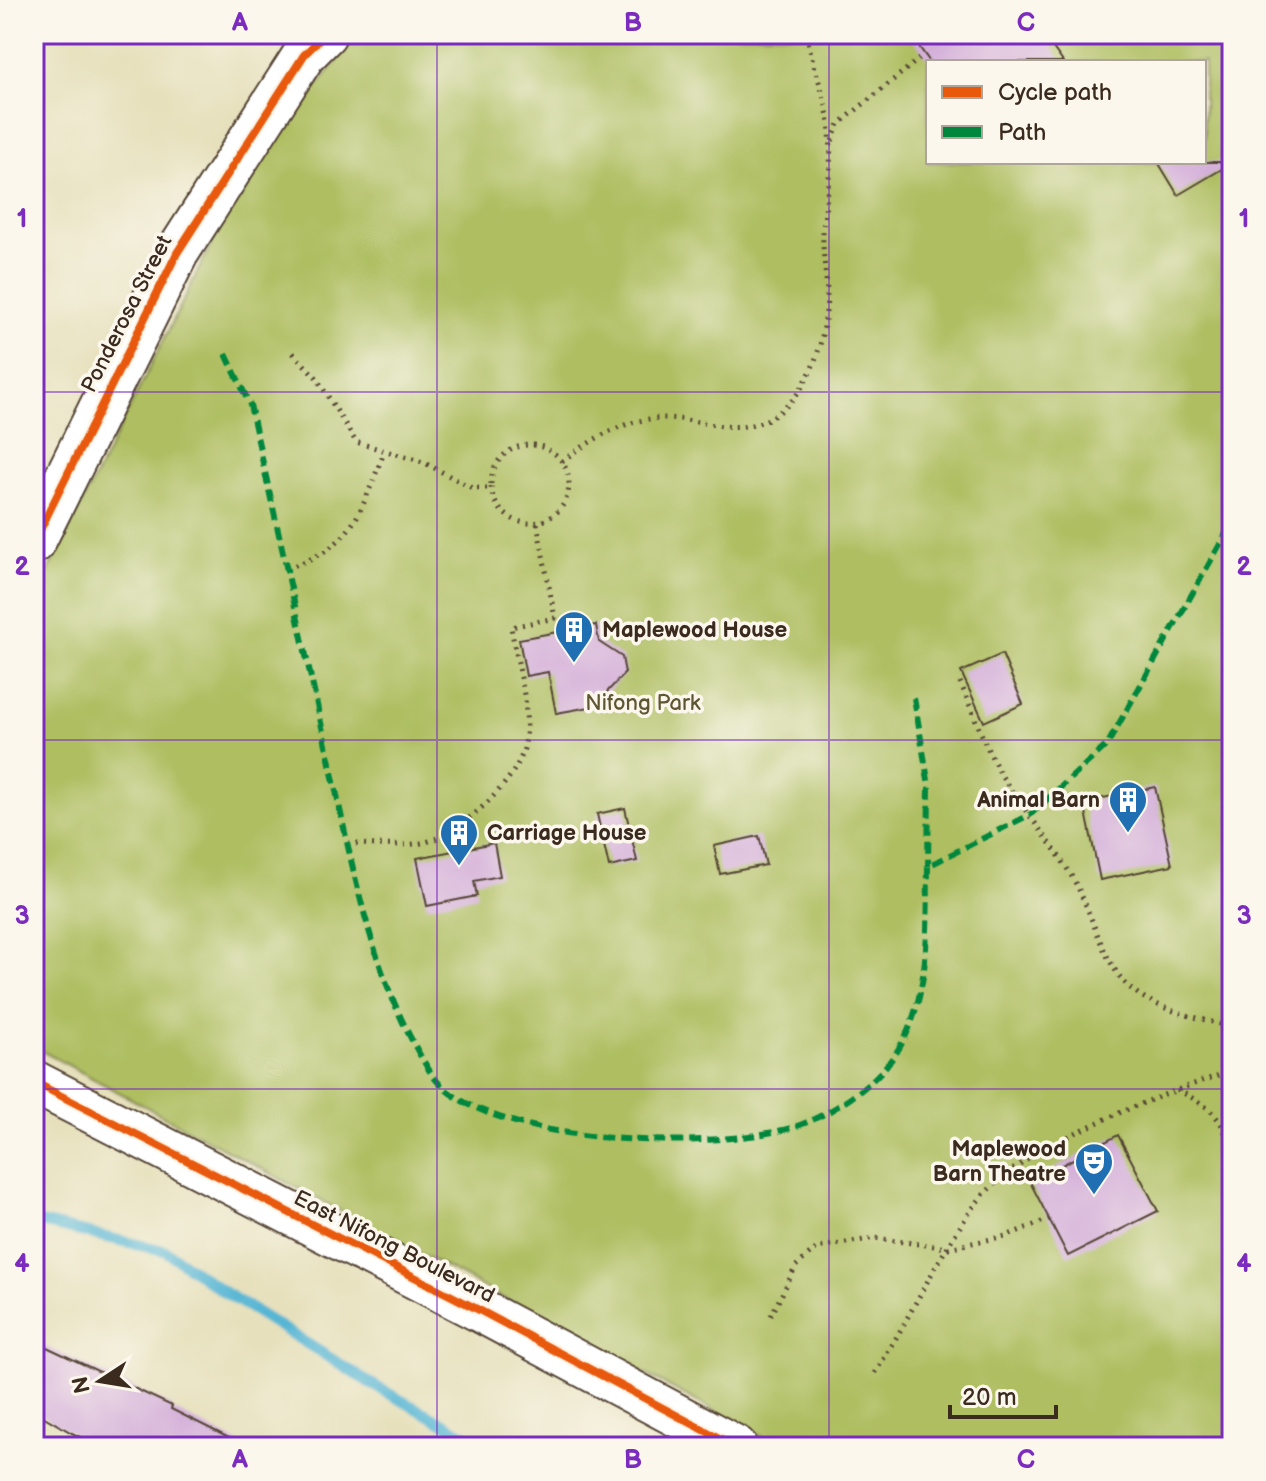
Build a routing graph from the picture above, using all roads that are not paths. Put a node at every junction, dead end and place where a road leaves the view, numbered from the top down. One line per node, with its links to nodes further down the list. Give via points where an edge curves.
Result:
1 (325, 34): 2 (street, Ponderosa Street, via 304,55 177,253)
2 (34, 542)
3 (34, 1082): 4 (street, East Nifong Boulevard)
4 (736, 1447)

